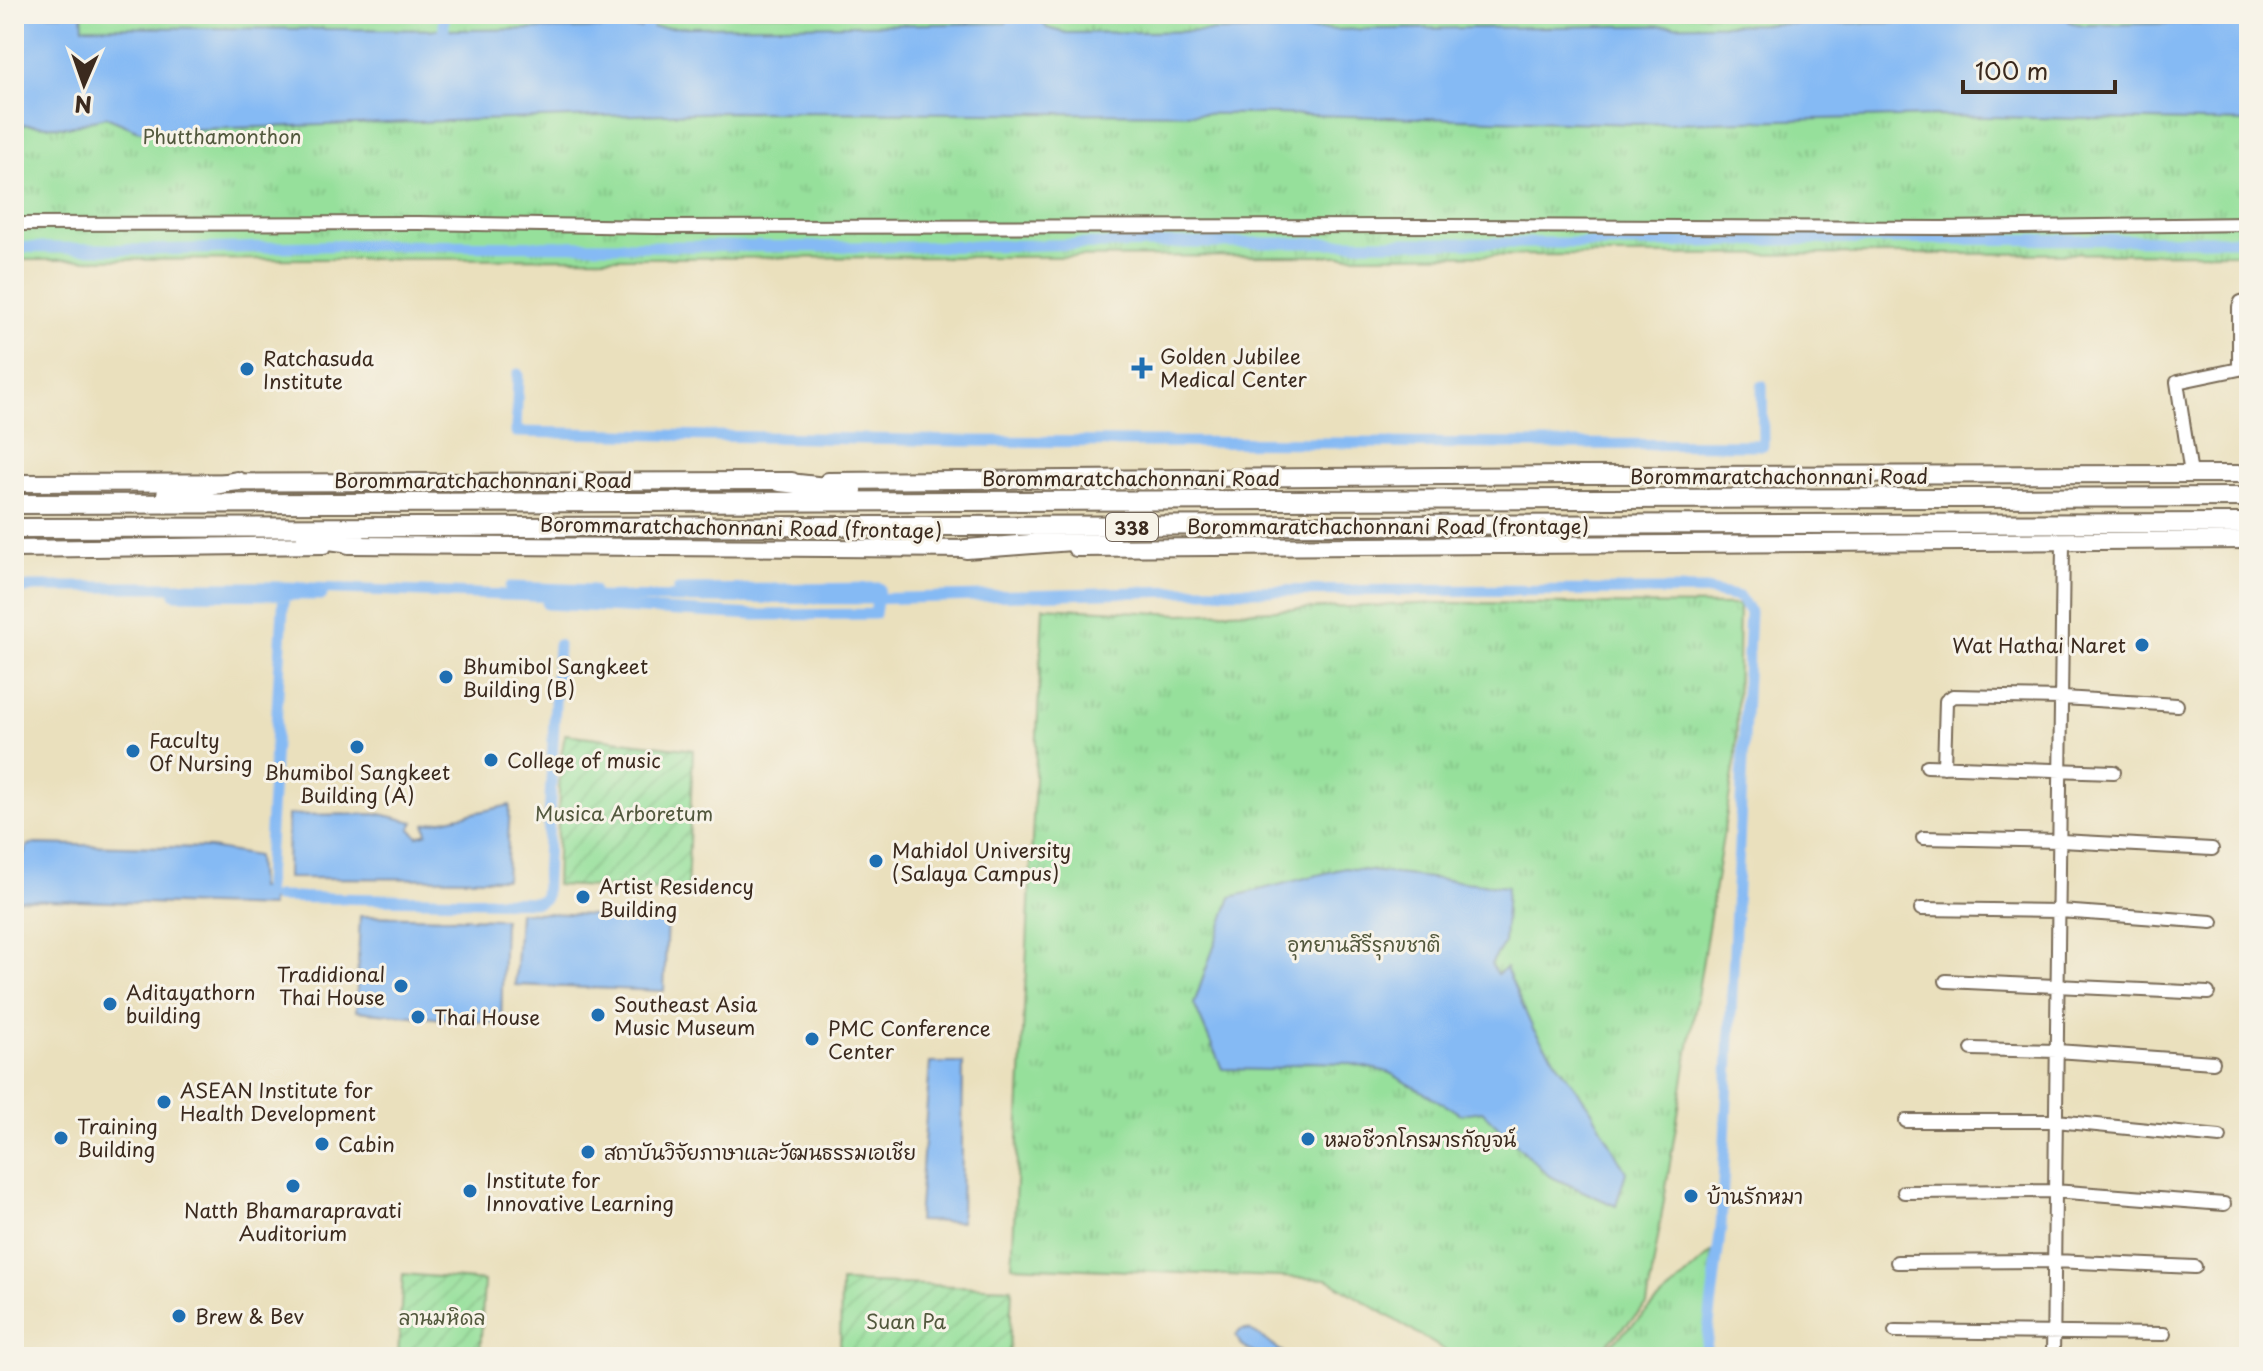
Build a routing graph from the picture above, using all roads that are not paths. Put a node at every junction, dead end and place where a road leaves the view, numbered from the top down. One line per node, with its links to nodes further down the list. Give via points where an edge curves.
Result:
1 (14, 224): 2 (street)
2 (2249, 224)
3 (2249, 300): 4 (street, via 2239,307)
4 (2244, 367): 5 (street, via 2177,382)
5 (2191, 474): 6 (main road); 10 (main road)
6 (2249, 474)
7 (14, 477): 8 (main road)
8 (49, 481): 9 (main road); 11 (main road)
9 (237, 481): 10 (main road); 14 (highway)
10 (780, 482): 13 (highway)
11 (14, 483)
12 (2249, 497): 13 (highway, Borommaratchachonnani Road / 338)
13 (991, 500): 14 (highway, Borommaratchachonnani Road / 338)
14 (119, 503): 15 (highway, Borommaratchachonnani Road / 338)
15 (14, 504)
16 (2249, 523): 18 (highway, 338)
17 (241, 527): 18 (highway, 338); 19 (highway, 338); 22 (highway)
18 (1249, 527): 23 (highway)
19 (14, 528)
20 (2249, 540): 21 (main road, Borommaratchachonnani Road (frontage) / 338)
21 (2063, 542): 23 (main road, Borommaratchachonnani Road (frontage) / 338); 25 (street)
22 (359, 544): 23 (main road, Borommaratchachonnani Road (frontage) / 338); 24 (main road, Borommaratchachonnani Road (frontage) / 338)
23 (966, 549)
24 (14, 552)
25 (2063, 698): 26 (street); 28 (street, via 1949,698); 29 (street)
26 (2177, 705)
27 (1927, 766): 28 (street)
28 (1944, 767): 29 (street)
29 (2061, 769): 30 (street); 32 (street)
30 (2114, 772)
31 (1923, 838): 32 (street)
32 (2061, 841): 33 (street); 35 (street)
33 (2212, 849)
34 (1921, 909): 35 (street)
35 (2060, 911): 36 (street); 38 (street)
36 (2212, 922)
37 (1946, 981): 38 (street)
38 (2058, 985): 39 (street); 41 (street)
39 (2208, 993)
40 (1972, 1049): 41 (street)
41 (2057, 1051): 42 (street); 44 (street)
42 (2213, 1062)
43 (1906, 1121): 44 (street)
44 (2056, 1121): 45 (street); 46 (street)
45 (2220, 1137)
46 (2054, 1191): 47 (street); 48 (street); 49 (street)
47 (1904, 1192)
48 (2224, 1204)
49 (2054, 1261): 50 (street); 51 (street); 53 (street)
50 (1897, 1262)
51 (2195, 1267)
52 (1895, 1331): 53 (street)
53 (2053, 1332): 54 (street); 55 (street)
54 (2164, 1334)
55 (2053, 1357)

